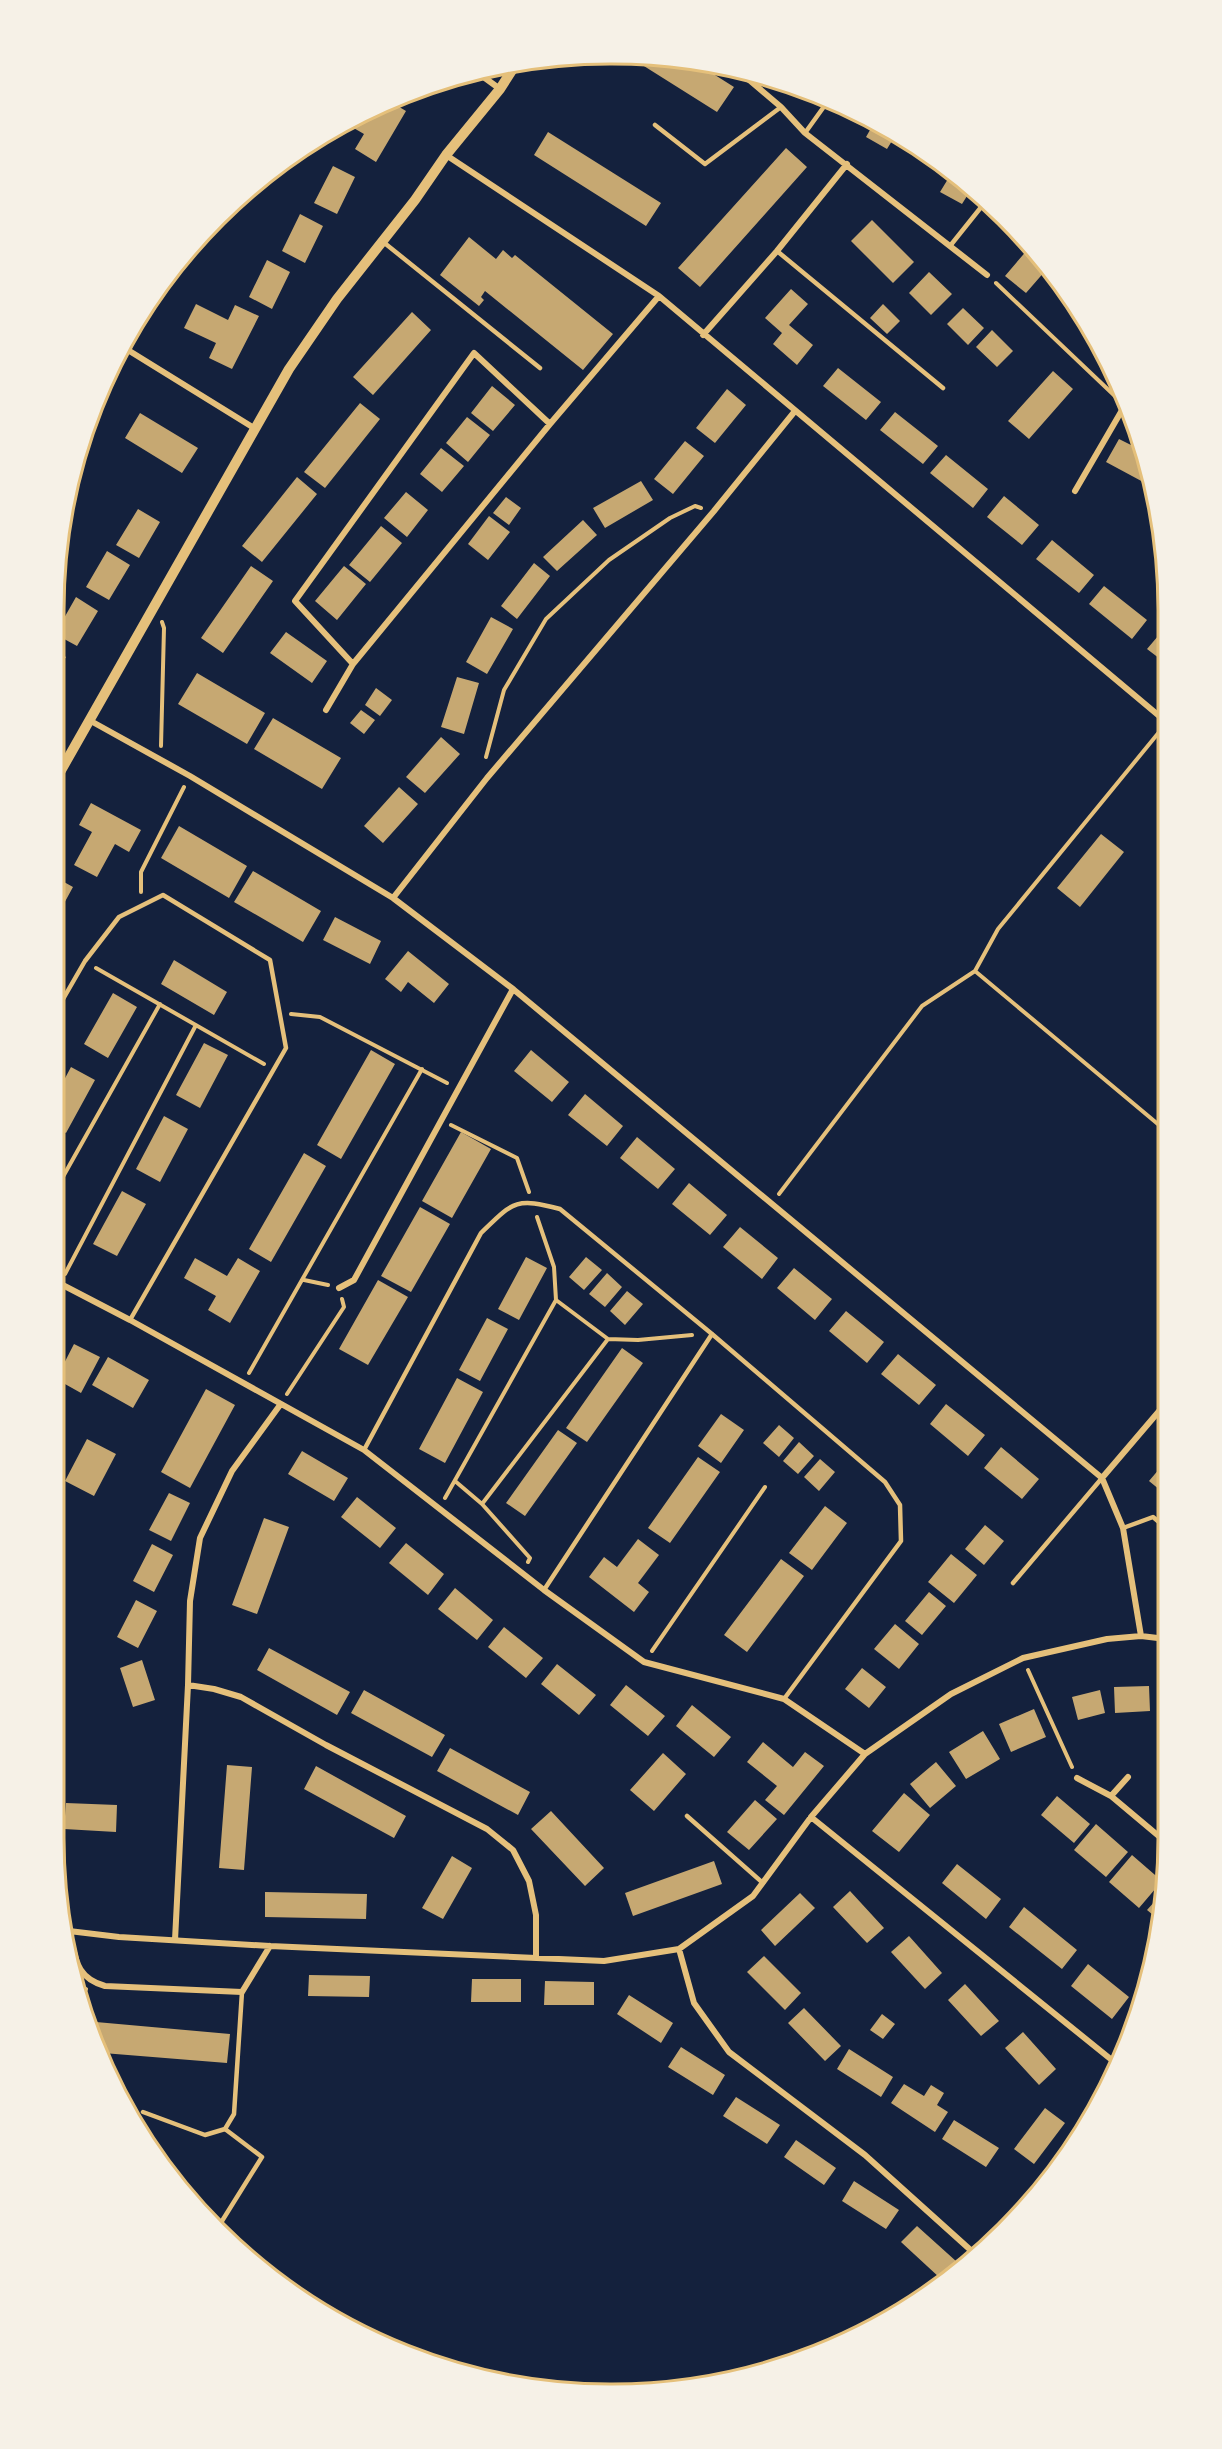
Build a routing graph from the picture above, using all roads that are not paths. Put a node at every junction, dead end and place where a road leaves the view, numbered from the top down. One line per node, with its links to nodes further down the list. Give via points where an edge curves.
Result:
1 (510, 74): 4 (street)
2 (486, 79): 4 (street)
3 (753, 83): 5 (street)
4 (500, 89): 9 (street)
5 (781, 107): 7 (lane, via 705,164); 8 (street)
6 (823, 107): 8 (lane)
7 (655, 125)
8 (805, 133): 10 (street)
9 (446, 155): 12 (street); 16 (street)
10 (847, 164): 13 (street); 14 (street)
11 (980, 209): 13 (lane)
12 (382, 241): 19 (lane); 24 (street, via 337,299)
13 (950, 246): 15 (street)
14 (777, 251): 17 (street); 20 (lane)
15 (987, 275)
16 (659, 296): 17 (street); 23 (street)
17 (703, 336): 21 (street)
18 (131, 352): 24 (street)
19 (540, 368)
20 (944, 388)
21 (795, 411): 28 (street); 31 (street, via 487,778)
22 (1120, 413): 25 (street)
23 (550, 424): 26 (street); 26 (street, via 474,353 295,601)
24 (254, 428): 29 (street)
25 (1075, 491)
26 (353, 664): 27 (street)
27 (326, 710)
28 (1158, 715)
29 (89, 720): 30 (street); 31 (street)
30 (64, 765)
31 (393, 898): 32 (street)
32 (513, 989): 35 (street, via 354,1280); 41 (street)
33 (64, 997): 36 (lane, via 85,961 119,917 163,895 270,960 286,1048)
34 (64, 1287): 36 (street)
35 (339, 1288)
36 (130, 1320): 38 (street)
37 (712, 1334): 40 (lane, via 560,1209 532,1202 507,1207 481,1233); 45 (lane); 49 (lane, via 885,1482 900,1506 901,1541)
38 (280, 1405): 40 (street); 48 (street, via 232,1471 200,1538 190,1601)
39 (1158, 1412): 41 (street)
40 (364, 1450): 45 (street)
41 (1102, 1478): 43 (street); 44 (lane)
42 (1158, 1522): 43 (lane, via 1152,1517)
43 (1123, 1528): 46 (street)
44 (1013, 1583)
45 (544, 1590): 49 (street, via 644,1662)
46 (1141, 1636): 47 (street); 50 (street, via 1107,1639 1023,1658 951,1694)
47 (1158, 1639)
48 (188, 1686): 59 (street); 62 (street, via 241,1697 487,1829 513,1850 529,1881 536,1915)
49 (784, 1699): 50 (street)
50 (865, 1754): 55 (street)
51 (1128, 1777): 53 (street)
52 (1077, 1778): 53 (street)
53 (1112, 1796): 56 (street)
54 (687, 1816): 57 (lane)
55 (811, 1817): 57 (street); 65 (street)
56 (1158, 1835)
57 (763, 1883): 61 (street, via 753,1896)
58 (73, 1933): 59 (street)
59 (175, 1940): 60 (street)
60 (270, 1946): 62 (street); 64 (street)
61 (679, 1948): 62 (street, via 604,1961); 69 (street, via 694,2003 729,2052 865,2155)
62 (536, 1956)
63 (80, 1968): 64 (street, via 90,1982 105,1986)
64 (242, 1992): 67 (lane, via 234,2114)
65 (1111, 2059)
66 (143, 2112): 67 (lane, via 205,2135)
67 (225, 2129): 68 (lane, via 262,2157)
68 (222, 2221)
69 (971, 2249)

